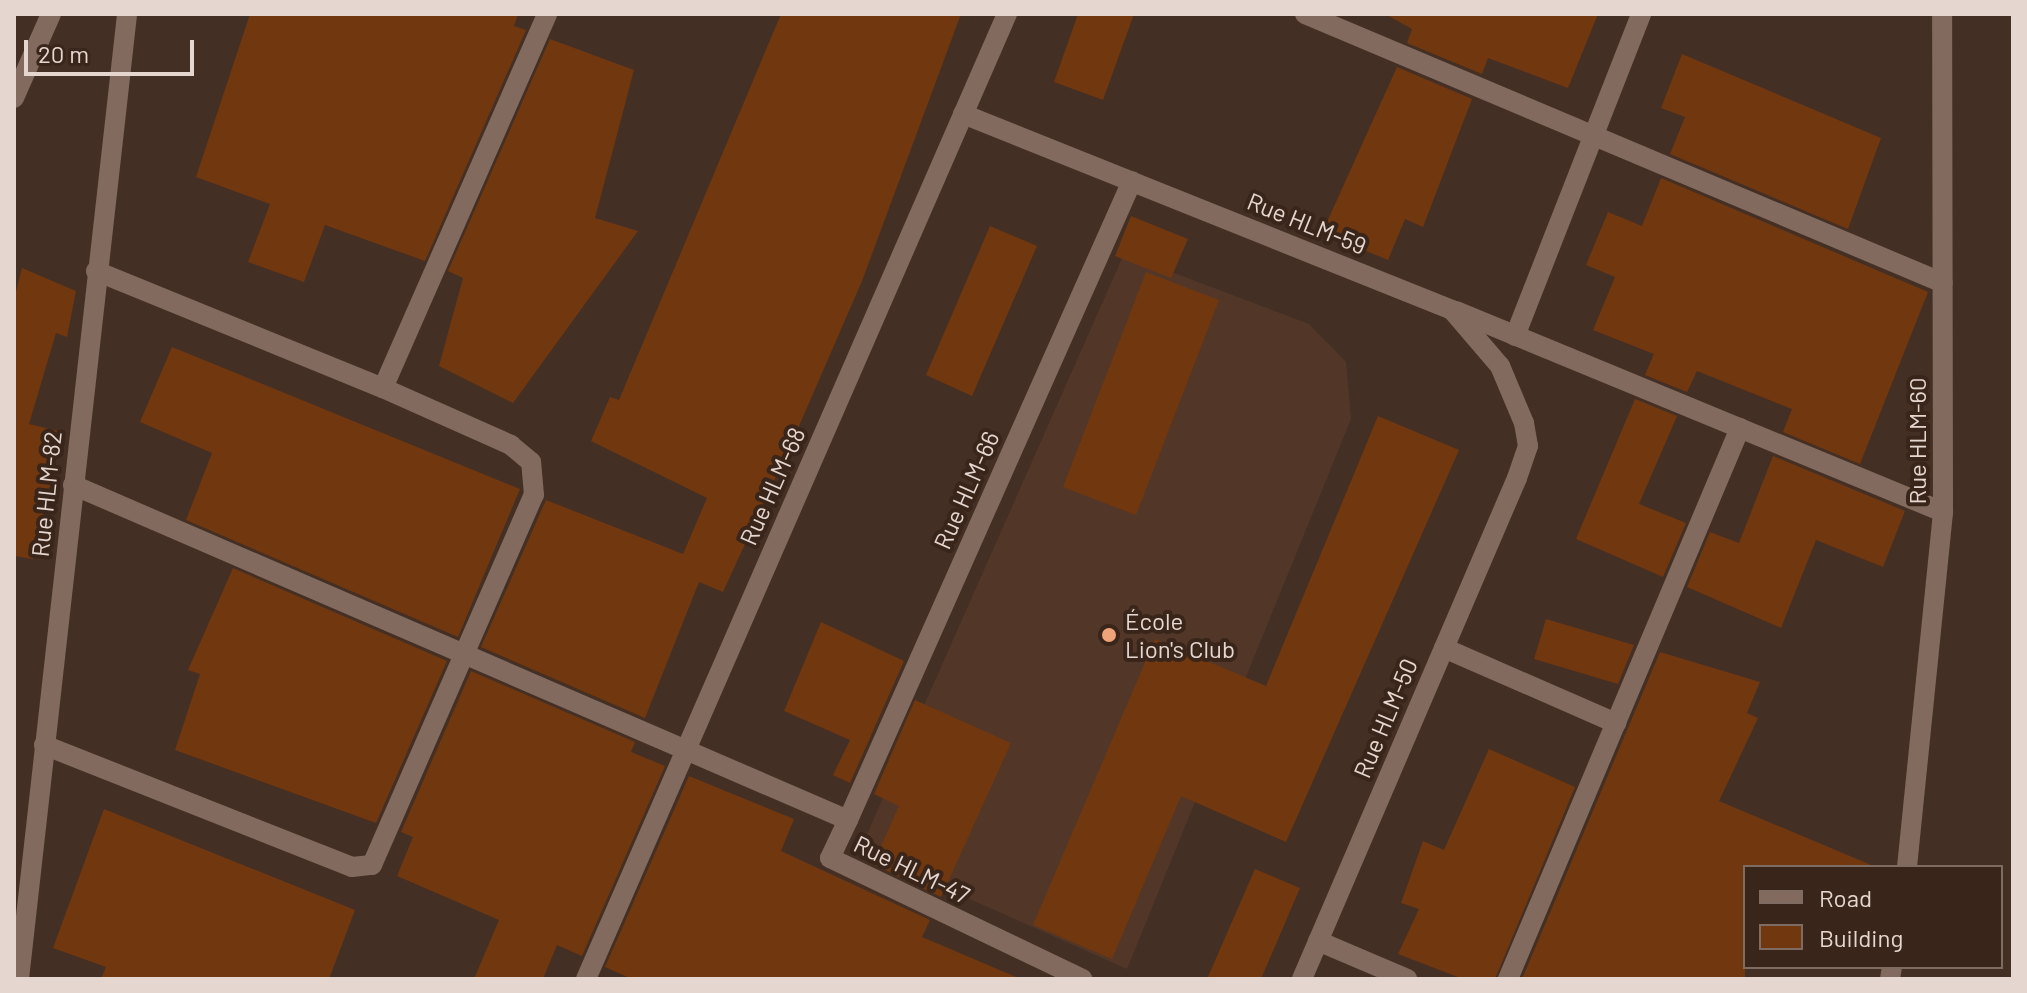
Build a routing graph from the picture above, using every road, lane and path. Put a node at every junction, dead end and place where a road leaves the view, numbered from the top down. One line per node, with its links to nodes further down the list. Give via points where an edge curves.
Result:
1 (51, 14): 8 (street)
2 (127, 14): 12 (street, Rue HLM-82)
3 (547, 14): 16 (street)
4 (1007, 14): 9 (street, Rue HLM-68)
5 (1305, 14): 10 (street)
6 (1641, 14): 10 (street)
7 (1942, 14): 13 (street, Rue HLM-60)
8 (14, 98)
9 (963, 114): 11 (street, Rue HLM-59); 25 (street, Rue HLM-68)
10 (1594, 134): 13 (street); 15 (street)
11 (1132, 181): 14 (street, Rue HLM-59); 26 (street, Rue HLM-66)
12 (96, 271): 16 (street); 19 (street, Rue HLM-82)
13 (1943, 283): 20 (street, Rue HLM-60)
14 (1452, 310): 15 (street); 18 (street, Rue HLM-59, via 1500,366 1524,423 1528,446)
15 (1515, 336): 17 (street)
16 (383, 388): 22 (street, via 511,445 531,462 534,495)
17 (1740, 428): 20 (street); 23 (street)
18 (1517, 478): 21 (street, Rue HLM-50)
19 (73, 485): 22 (street, Rue HLM-47); 24 (street, Rue HLM-82)
20 (1943, 512): 27 (street, Rue HLM-60)
21 (1444, 648): 23 (street); 28 (street, Rue HLM-50)
22 (463, 652): 24 (street, via 372,865 352,867); 25 (street, Rue HLM-47)
23 (1616, 723): 34 (street)
24 (44, 745): 29 (street, Rue HLM-82)
25 (687, 748): 26 (street, Rue HLM-47); 30 (street, Rue HLM-68)
26 (848, 820): 31 (street, Rue HLM-47, via 830,858)
27 (1907, 865)
28 (1318, 941): 32 (street, Rue HLM-50); 33 (street)
29 (19, 979)
30 (586, 979)
31 (1083, 979)
32 (1302, 979)
33 (1407, 979)
34 (1508, 979)

